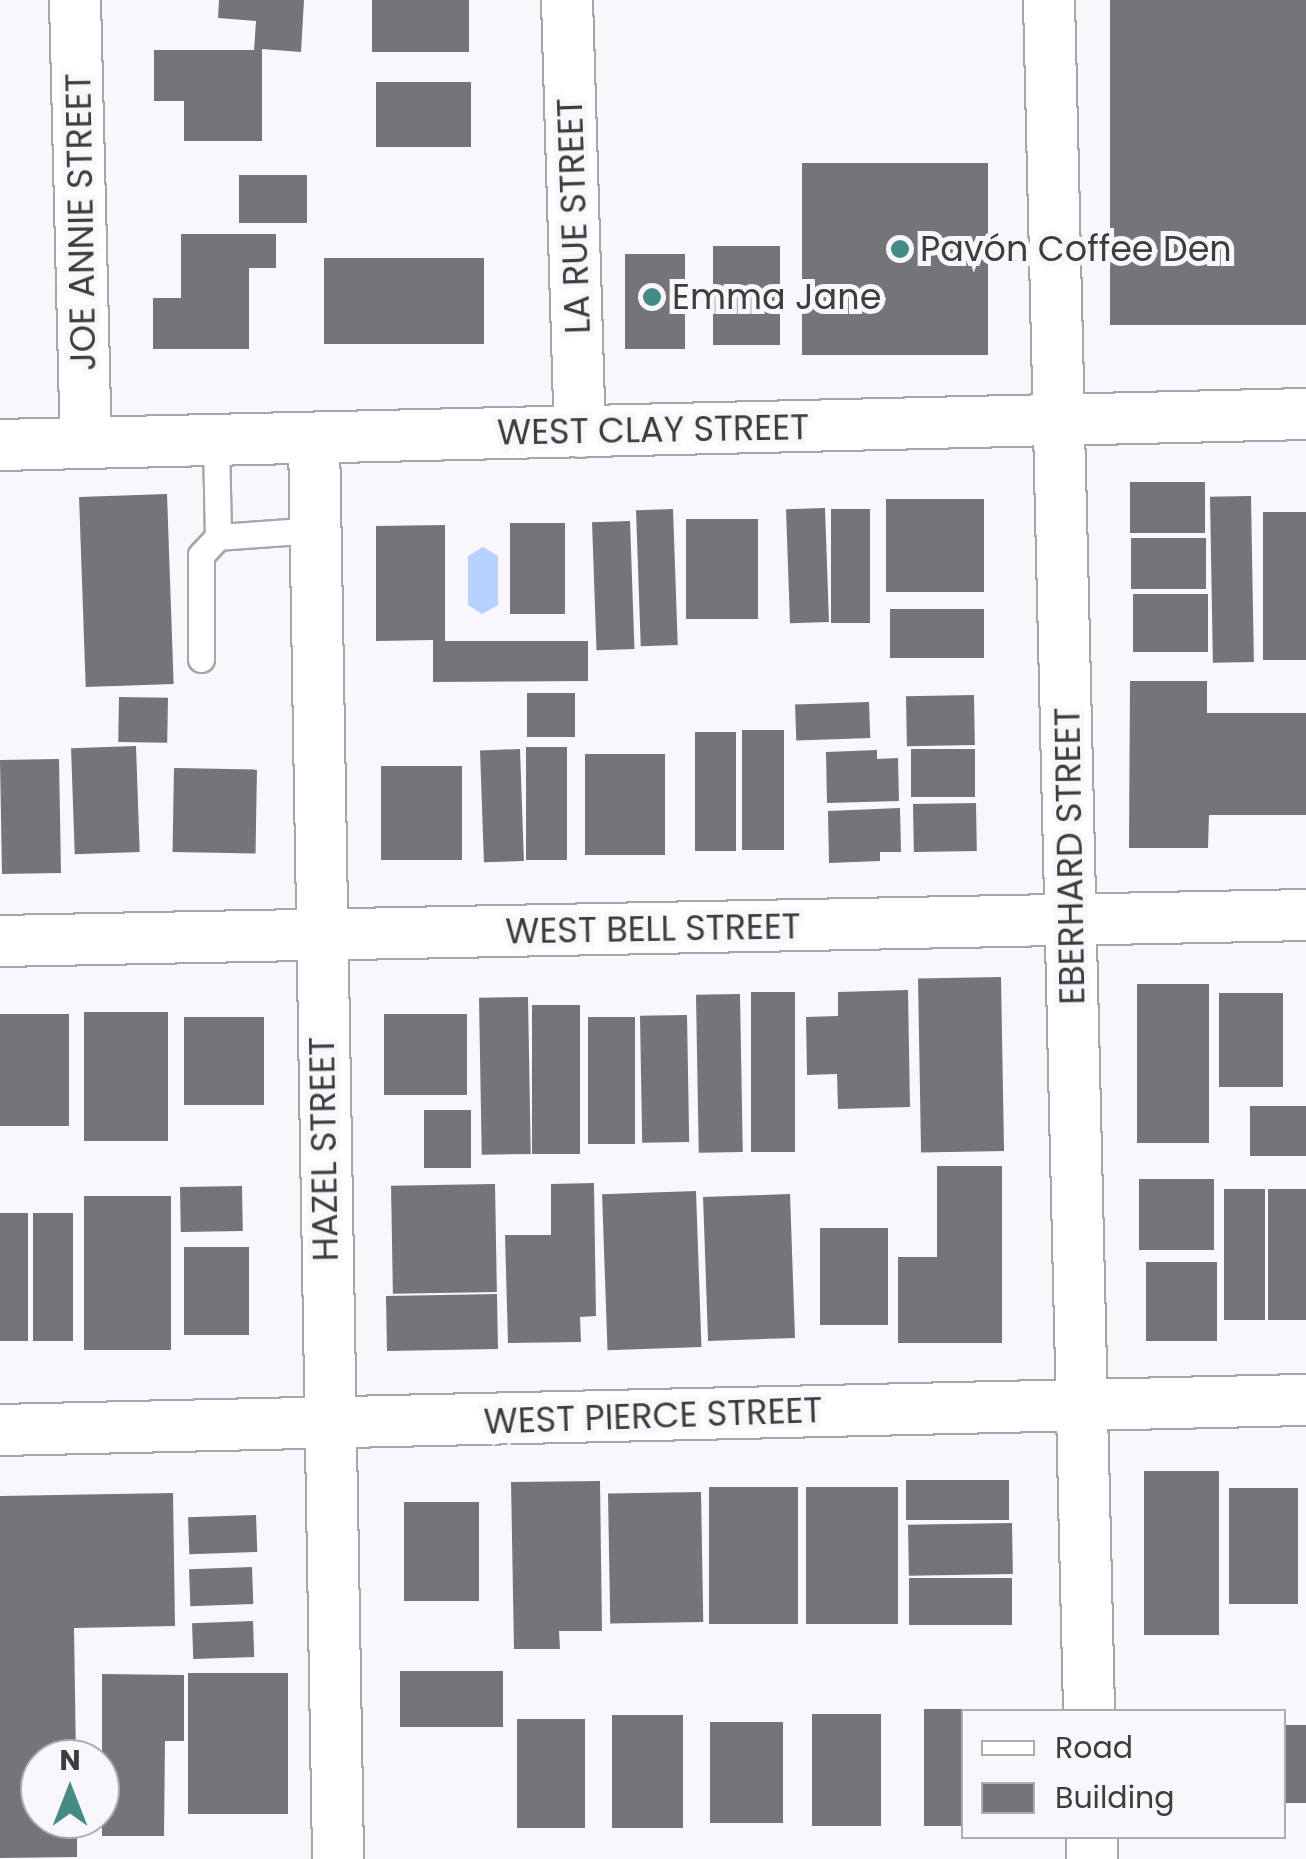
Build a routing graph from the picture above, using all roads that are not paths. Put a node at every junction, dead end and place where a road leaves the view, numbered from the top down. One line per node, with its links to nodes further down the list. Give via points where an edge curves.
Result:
1 (75, 0): 9 (street, JOE ANNIE STREET)
2 (567, 0): 6 (street, LA RUE STREET)
3 (1049, 0): 5 (street, EBERHARD STREET)
4 (1306, 414): 5 (street, WEST CLAY STREET)
5 (1062, 421): 6 (street, WEST CLAY STREET); 15 (street, EBERHARD STREET)
6 (580, 432): 7 (street, WEST CLAY STREET)
7 (314, 438): 8 (street, WEST CLAY STREET); 11 (street, HAZEL STREET)
8 (216, 440): 9 (street, WEST CLAY STREET); 12 (lane)
9 (86, 443): 10 (street, WEST CLAY STREET)
10 (0, 445)
11 (316, 530): 12 (lane); 16 (street, HAZEL STREET)
12 (218, 537): 13 (lane, via 201,555)
13 (201, 658)
14 (1306, 915): 15 (street, WEST BELL STREET)
15 (1070, 919): 16 (street, WEST BELL STREET); 19 (street, EBERHARD STREET)
16 (319, 935): 17 (street, WEST BELL STREET); 20 (street, HAZEL STREET)
17 (0, 942)
18 (1306, 1400): 19 (street, WEST PIERCE STREET)
19 (1083, 1404): 20 (street, WEST PIERCE STREET); 22 (street, EBERHARD STREET)
20 (330, 1425): 21 (street, WEST PIERCE STREET); 23 (street, HAZEL STREET)
21 (0, 1430)
22 (1090, 1709)
23 (338, 1859)

